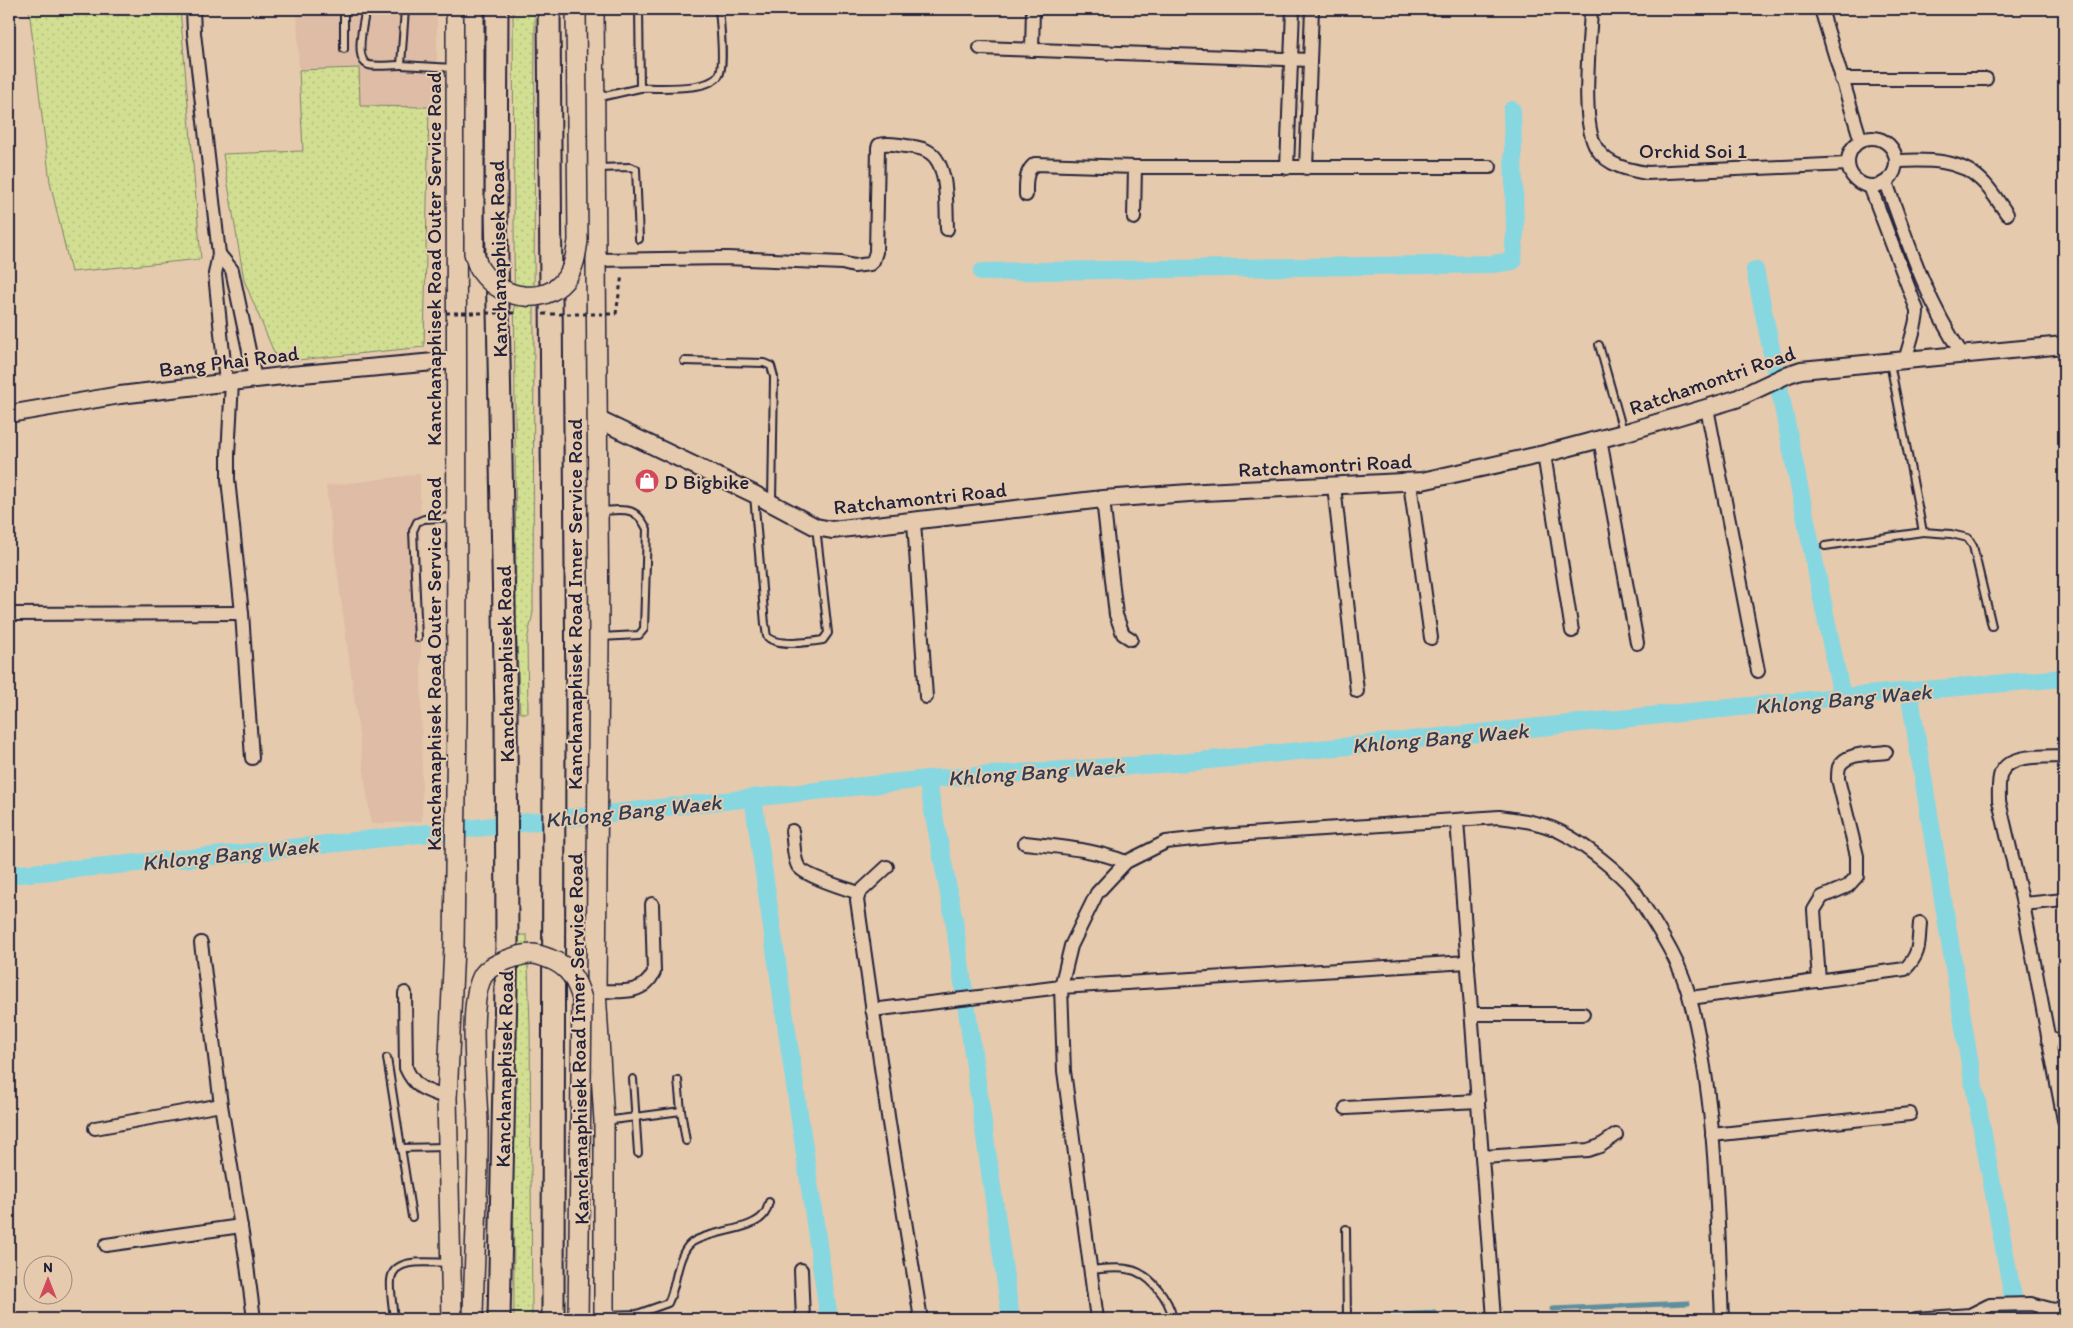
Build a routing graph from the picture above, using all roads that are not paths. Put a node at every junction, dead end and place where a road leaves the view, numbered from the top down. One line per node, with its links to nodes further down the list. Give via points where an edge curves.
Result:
1 (193, 9): 44 (street)
2 (344, 9): 19 (lane)
3 (366, 9): 23 (lane, via 361,41 364,62 368,65)
4 (405, 9): 23 (lane)
5 (456, 9): 24 (main road, Kanchanaphisek Road Outer Service Road)
6 (474, 9): 9 (main road, bridge, via 474,253 480,270 494,285 513,295 531,297 545,295 559,286 575,262 578,241)
7 (497, 9): 145 (highway, Kanchanaphisek Road, via 496,208 507,940)
8 (549, 9): 146 (highway, via 554,710)
9 (576, 9)
10 (594, 9): 28 (main road, Kanchanaphisek Road Inner Service Road)
11 (639, 9): 27 (lane)
12 (719, 9): 27 (lane, via 722,65 719,75 709,82 693,86)
13 (1033, 9): 20 (street)
14 (1293, 9): 21 (street)
15 (1312, 9): 22 (street)
16 (1591, 9): 31 (street, Orchid Soi 1, via 1588,104 1592,137 1597,150 1612,163 1626,170 1647,173)
17 (1820, 9): 26 (street)
18 (980, 48): 20 (street)
19 (344, 49)
20 (1032, 50): 21 (street)
21 (1292, 59): 22 (street); 35 (street)
22 (1310, 60): 36 (street)
23 (401, 65): 24 (lane)
24 (456, 68): 51 (main road, Kanchanaphisek Road Outer Service Road)
25 (1986, 78): 26 (street)
26 (1841, 79): 29 (street)
27 (640, 88): 28 (lane)
28 (595, 98): 34 (main road, Kanchanaphisek Road Inner Service Road)
29 (1861, 141): 30 (street, via 1880,139 1894,152); 31 (street, via 1854,146)
30 (1896, 161): 37 (street, via 1896,170); 40 (street, via 1930,160 1970,170 1982,180)
31 (1848, 164): 38 (street, via 1856,180)
32 (1135, 167): 35 (street); 39 (street, via 1035,164 1027,175); 41 (street)
33 (1490, 167): 36 (street)
34 (595, 168): 43 (lane, via 636,169); 45 (main road, Kanchanaphisek Road Inner Service Road)
35 (1287, 168): 36 (street)
36 (1306, 168)
37 (1886, 182): 38 (street); 46 (street)
38 (1870, 186): 47 (street)
39 (1026, 195)
40 (2006, 214)
41 (1134, 218)
42 (947, 229): 45 (street, via 938,160 922,148 885,143 878,148 876,252 870,264 854,266 727,258)
43 (639, 238)
44 (219, 254): 54 (street, via 232,270); 55 (street, via 215,274)
45 (596, 260): 58 (main road, Kanchanaphisek Road Inner Service Road)
46 (1939, 318): 47 (street); 50 (street)
47 (1918, 319): 53 (street)
48 (1599, 345): 59 (lane)
49 (2064, 345): 50 (street, Ratchamontri Road)
50 (1962, 354): 53 (street, Ratchamontri Road)
51 (456, 360): 54 (street, Bang Phai Road); 68 (main road, Kanchanaphisek Road Outer Service Road)
52 (684, 361): 66 (lane, via 764,363 771,366 774,377)
53 (1897, 362): 56 (street, Ratchamontri Road, via 1812,368 1789,374 1736,399); 71 (lane)
54 (255, 379): 55 (street, Bang Phai Road)
55 (229, 382): 57 (street, Bang Phai Road, via 120,395); 73 (street, via 228,479)
56 (1707, 408): 59 (street, Ratchamontri Road); 82 (street)
57 (9, 414)
58 (597, 419): 64 (street, Ratchamontri Road); 67 (main road, Kanchanaphisek Road Inner Service Road)
59 (1623, 433): 60 (street, Ratchamontri Road)
60 (1600, 439): 61 (street, Ratchamontri Road); 81 (street)
61 (1544, 454): 62 (street, Ratchamontri Road); 76 (street)
62 (1410, 483): 63 (street, Ratchamontri Road); 79 (street)
63 (1334, 486): 65 (street, Ratchamontri Road); 83 (street)
64 (754, 494): 66 (street, Ratchamontri Road); 70 (lane, via 765,624 768,636 776,642 823,640 828,633)
65 (1103, 499): 69 (street, Ratchamontri Road); 80 (street, via 1116,615 1123,634)
66 (772, 503): 70 (street, Ratchamontri Road)
67 (598, 511): 77 (main road, Kanchanaphisek Road Inner Service Road); 77 (lane, via 628,510 642,519 647,529 644,629 639,635)
68 (456, 516): 78 (lane, via 424,519 417,522 413,531); 113 (main road, Kanchanaphisek Road Outer Service Road, via 454,946)
69 (914, 522): 70 (street, Ratchamontri Road, via 832,530); 84 (street)
70 (816, 527)
71 (1923, 532): 72 (lane); 75 (lane, via 1968,538 1973,546)
72 (1825, 546)
73 (242, 613): 74 (street); 87 (street)
74 (9, 614)
75 (1992, 626)
76 (1572, 631)
77 (599, 637): 102 (main road, Kanchanaphisek Road Inner Service Road)
78 (418, 638)
79 (1431, 638)
80 (1131, 639)
81 (1637, 643)
82 (1758, 671)
83 (1357, 691)
84 (926, 697)
85 (1886, 752): 100 (street, via 1852,757 1839,767 1838,779 1856,856 1857,876 1848,886 1822,897 1814,910)
86 (2064, 756): 96 (street, via 2021,759 2008,763 2001,773 1999,800)
87 (252, 758)
88 (1457, 820): 91 (street, via 1166,842); 99 (street); 104 (street, via 1498,817 1529,821 1567,835 1600,860 1632,889 1657,927 1681,971)
89 (792, 831): 93 (street, via 797,864 801,870)
90 (1025, 843): 91 (street, via 1075,848)
91 (1126, 862): 101 (street, via 1097,893 1071,946)
92 (887, 867): 93 (street)
93 (859, 893): 105 (street)
94 (2064, 900): 96 (street)
95 (652, 904): 102 (street, via 654,972 650,982 632,990)
96 (2023, 904): 109 (street)
97 (1920, 923): 100 (street, via 1917,953 1905,969)
98 (201, 943): 115 (street)
99 (1468, 962): 101 (street); 106 (street)
100 (1819, 982): 104 (street)
101 (1061, 987): 105 (street); 137 (street, via 1064,1071)
102 (596, 991): 121 (main road, Kanchanaphisek Road Inner Service Road)
103 (405, 993): 113 (street, via 406,1068 420,1088)
104 (1690, 998): 124 (street, via 1707,1088)
105 (872, 1010): 149 (street)
106 (1472, 1014): 107 (street); 114 (street)
107 (1583, 1014)
108 (2064, 1039): 109 (street)
109 (2048, 1040): 120 (street)
110 (388, 1058): 127 (lane)
111 (633, 1079): 119 (lane)
112 (678, 1080): 117 (lane)
113 (447, 1098): 126 (main road, Kanchanaphisek Road Outer Service Road)
114 (1478, 1101): 116 (street); 129 (street)
115 (221, 1105): 122 (street); 132 (street)
116 (1346, 1108)
117 (681, 1111): 119 (lane); 125 (lane)
118 (1910, 1114): 124 (street)
119 (635, 1116): 121 (lane); 128 (lane)
120 (2064, 1120)
121 (604, 1121): 139 (main road, Kanchanaphisek Road Inner Service Road)
122 (95, 1128)
123 (1616, 1135): 129 (street, via 1588,1150)
124 (1712, 1135): 154 (street)
125 (686, 1141)
126 (448, 1147): 127 (lane); 135 (main road, Kanchanaphisek Road Outer Service Road)
127 (401, 1148): 131 (lane)
128 (638, 1153)
129 (1483, 1157): 153 (street)
130 (769, 1202): 139 (lane, via 765,1214 755,1221 704,1236 691,1244 680,1262 674,1292 668,1303 637,1314)
131 (412, 1217)
132 (241, 1226): 134 (street); 141 (street)
133 (1346, 1229): 152 (lane)
134 (106, 1245)
135 (450, 1262): 142 (lane, via 406,1263 395,1269 391,1278); 143 (main road, Kanchanaphisek Road Outer Service Road)
136 (800, 1270): 148 (street)
137 (1091, 1270): 150 (street); 151 (lane, via 1126,1268 1136,1271 1156,1287 1166,1300)
138 (2059, 1309): 140 (street, via 2031,1304 1990,1305); 156 (street)
139 (604, 1317)
140 (1975, 1317): 155 (street)
141 (254, 1319)
142 (394, 1319)
143 (452, 1319)
144 (472, 1319): 147 (main road, bridge, via 478,1125 476,997 484,974 506,960 532,954 566,968 578,983 582,999)
145 (499, 1319)
146 (553, 1319)
147 (578, 1319)
148 (803, 1319)
149 (920, 1319)
150 (1097, 1319)
151 (1173, 1319)
152 (1347, 1319)
153 (1494, 1319)
154 (1722, 1319)
155 (1916, 1319)
156 (2038, 1319)

